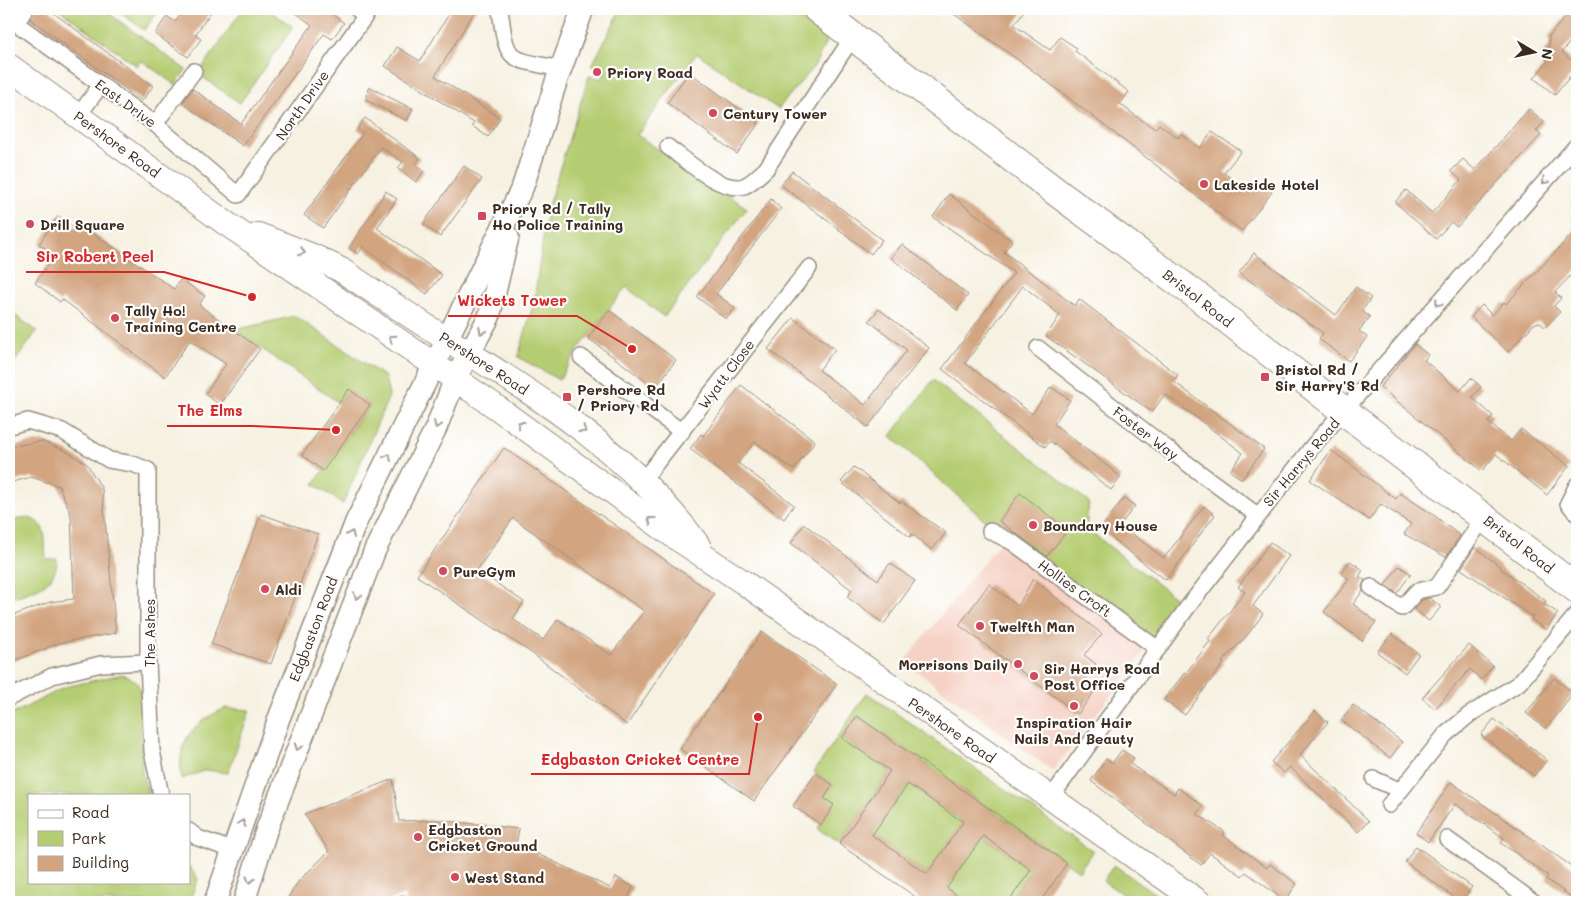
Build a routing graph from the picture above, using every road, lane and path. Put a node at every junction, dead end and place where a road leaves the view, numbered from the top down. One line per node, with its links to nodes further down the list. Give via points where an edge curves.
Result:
1 (26, 9): 6 (street)
2 (500, 9): 9 (street, via 508,51 527,62)
3 (583, 9): 9 (main road)
4 (818, 9): 7 (highway, Bristol Road)
5 (362, 12): 16 (street, North Drive)
6 (12, 21): 11 (street, East Drive)
7 (854, 36): 15 (street, via 766,169 744,186 717,182); 26 (highway, Bristol Road, via 1200,298)
8 (9, 66): 12 (main road, Pershore Road)
9 (561, 69): 17 (main road)
10 (194, 70): 13 (street)
11 (101, 85): 12 (street); 13 (street, East Drive)
12 (78, 116): 18 (main road, Pershore Road)
13 (155, 124): 16 (street, East Drive)
14 (1577, 145): 26 (street, Sir Harrys Road, one-way to 26)
15 (668, 147)
16 (238, 195)
17 (517, 200): 20 (main road); 22 (main road, one-way to 22, via 489,317)
18 (224, 222): 20 (main road, Pershore Road, one-way to 20, via 341,270); 24 (main road, Pershore Road, one-way to 18)
19 (809, 268): 28 (street, Wyatt Close)
20 (446, 338): 22 (main road, Pershore Road); 24 (main road)
21 (1038, 348): 32 (street, Foster Way)
22 (470, 353): 25 (main road); 29 (main road, Pershore Road, one-way to 29, via 611,451)
23 (581, 357): 28 (street)
24 (433, 365): 25 (main road, Pershore Road); 41 (main road, Edgbaston Road, one-way to 24, via 356,522)
25 (455, 379): 35 (main road, Pershore Road, one-way to 25); 43 (main road, Edgbaston Road, one-way to 43, via 436,428 375,550)
26 (1336, 419): 32 (street, Sir Harrys Road); 33 (highway, Bristol Road)
27 (9, 426): 40 (street, The Ashes, via 28,421 62,431 109,460 148,470)
28 (682, 432): 29 (street, Wyatt Close)
29 (643, 480): 35 (main road, Pershore Road)
30 (1577, 485): 31 (street, via 1568,503)
31 (1577, 514)
32 (1257, 515): 39 (street, Sir Harrys Road)
33 (1484, 517): 36 (street, via 1437,588 1417,591 1402,608); 37 (highway, Bristol Road)
34 (990, 531): 39 (street, Hollies Croft, via 1012,542)
35 (706, 556): 47 (main road, Pershore Road)
36 (1371, 587)
37 (1577, 589)
38 (1577, 614): 45 (street, via 1520,683 1469,715 1445,735)
39 (1158, 649): 47 (street, Sir Harrys Road)
40 (148, 662): 42 (street, via 101,664 52,676); 46 (street, The Ashes, via 152,750)
41 (289, 693): 43 (main road); 51 (main road, Edgbaston Road, one-way to 41)
42 (9, 698)
43 (316, 702): 52 (main road, Edgbaston Road, one-way to 52)
44 (1374, 779): 45 (street)
45 (1399, 790): 48 (street)
46 (161, 794)
47 (1050, 799): 55 (main road, Pershore Road)
48 (1389, 805)
49 (190, 832): 51 (street, via 198,838)
50 (1446, 839): 56 (street)
51 (232, 850): 52 (main road); 53 (main road, Edgbaston Road)
52 (257, 858): 54 (main road, Edgbaston Road, one-way to 54)
53 (215, 902)
54 (244, 902)
55 (1199, 902)
56 (1534, 902)

